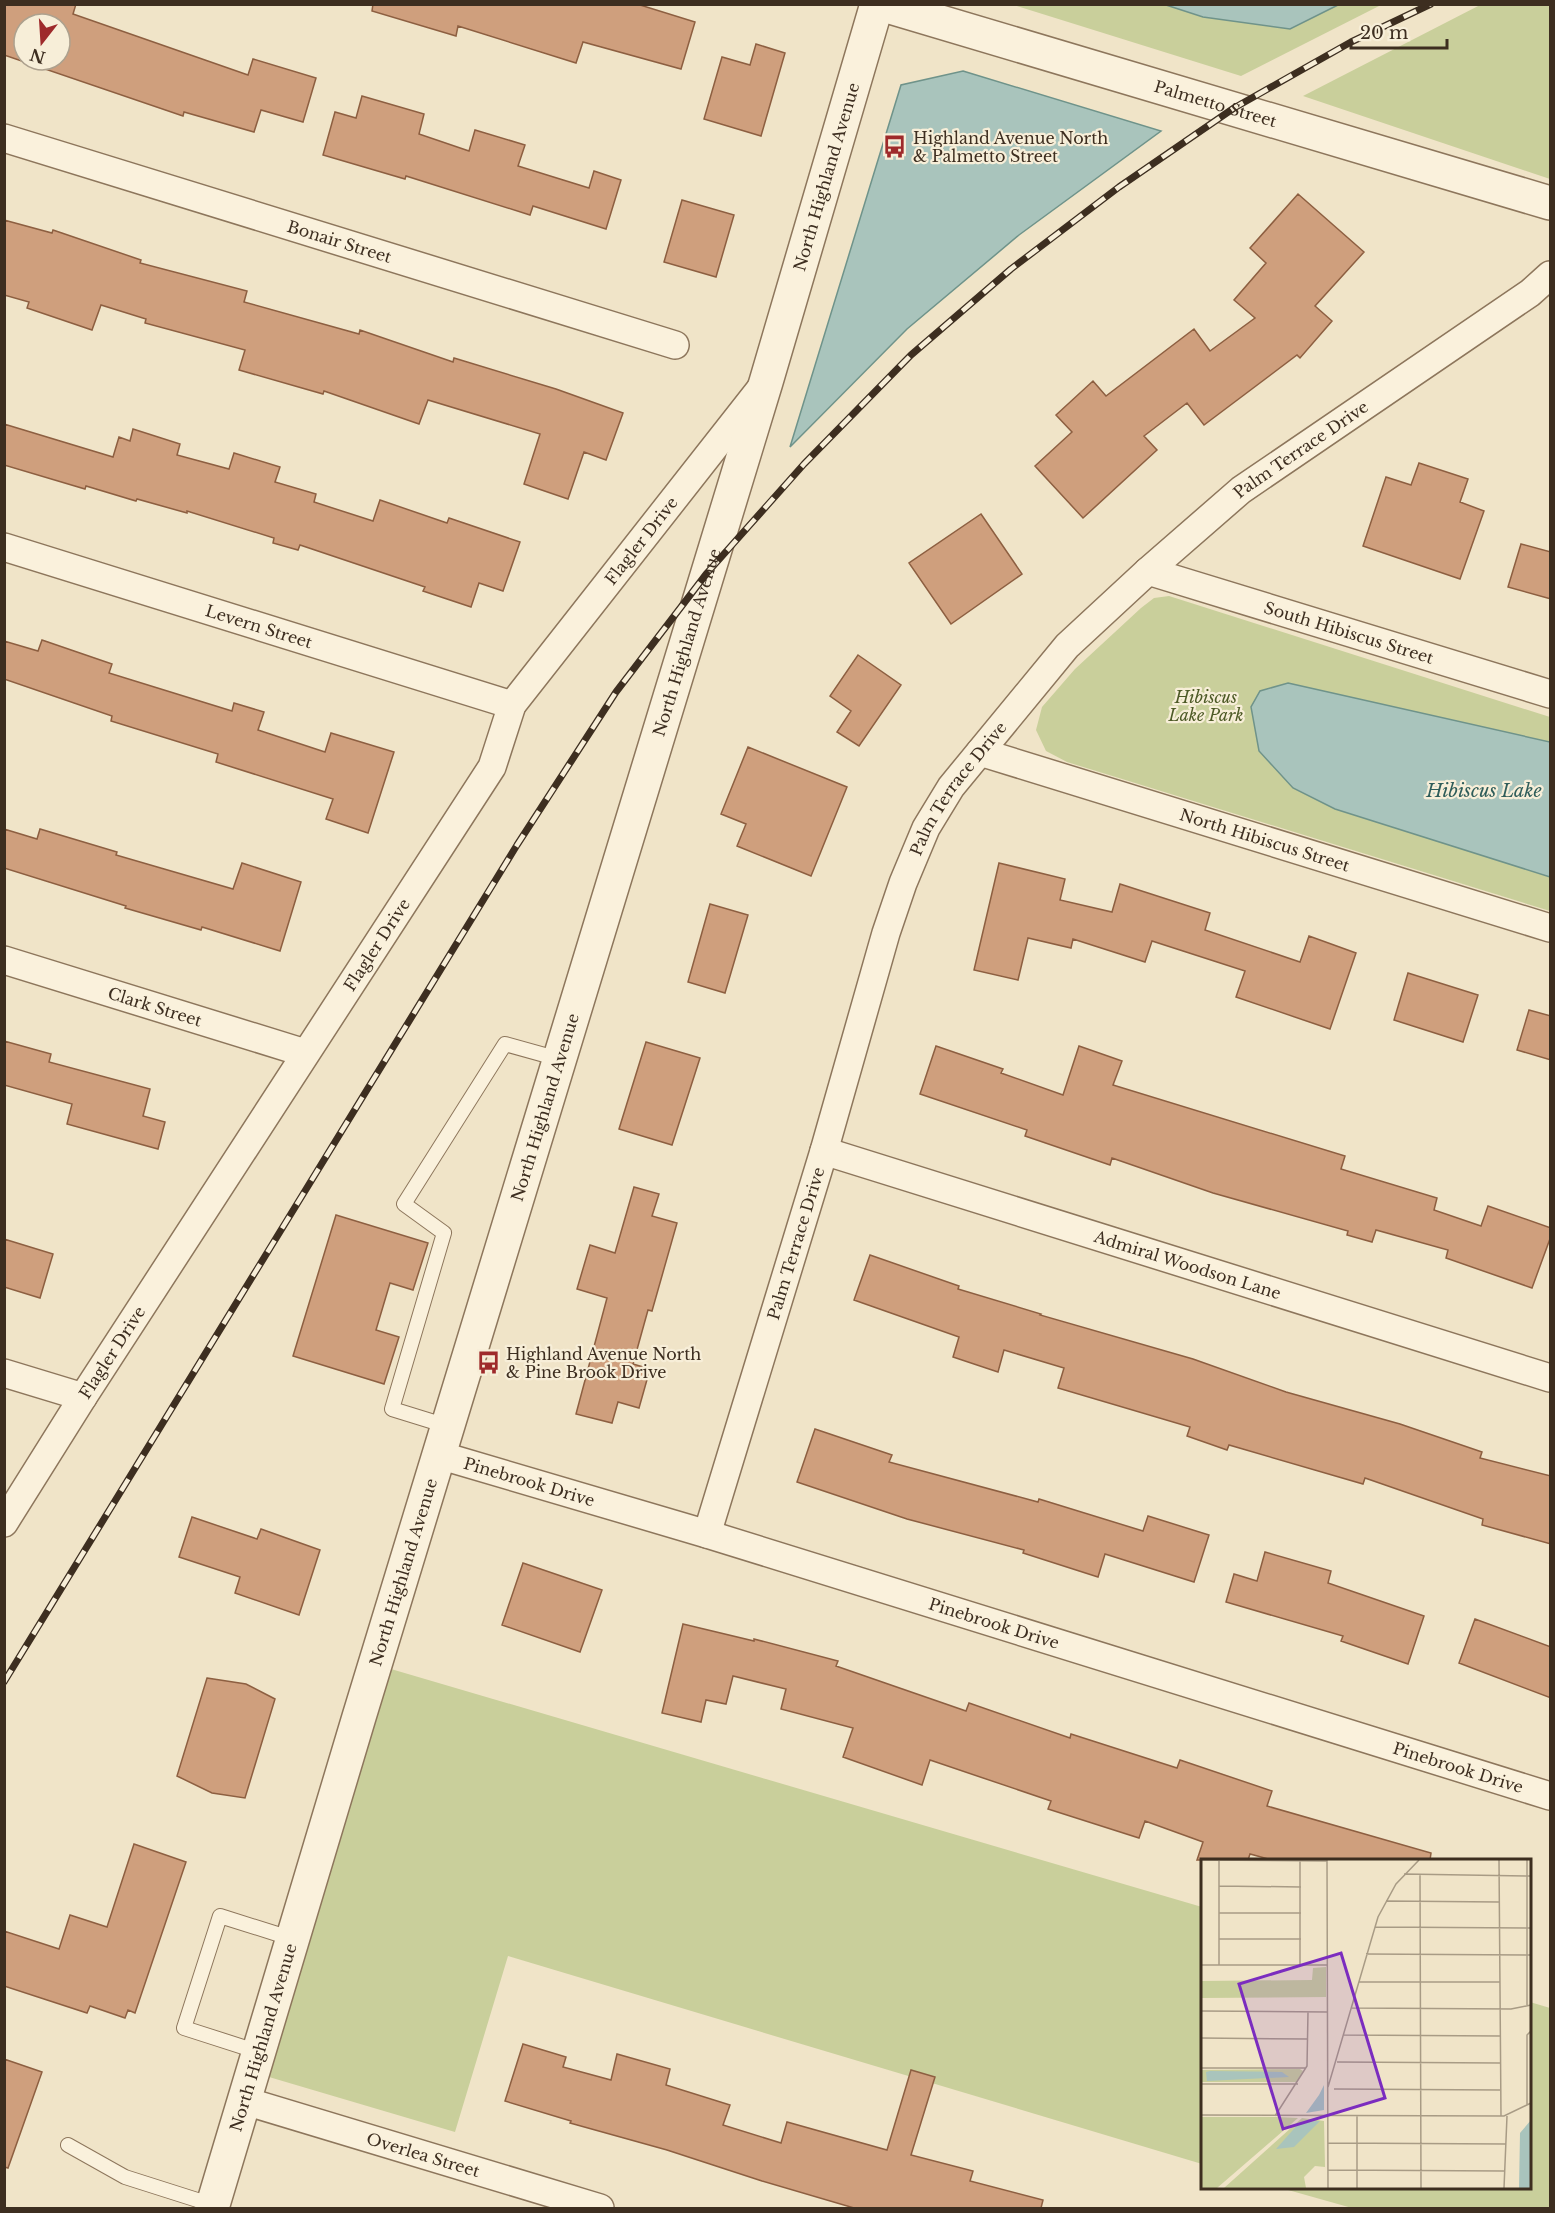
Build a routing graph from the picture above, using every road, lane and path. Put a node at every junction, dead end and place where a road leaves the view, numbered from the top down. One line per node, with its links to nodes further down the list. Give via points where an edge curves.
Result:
1 (879, 4): 3 (street, Palmetto Street); 6 (street, North Highland Avenue)
2 (4, 138): 5 (street, Bonair Street)
3 (1551, 203)
4 (1551, 274): 8 (street, Palm Terrace Drive, via 1241,490)
5 (675, 345)
6 (766, 382): 10 (street, Flagler Drive); 15 (street, North Highland Avenue)
7 (4, 547): 10 (street, Levern Street)
8 (1148, 571): 9 (street, South Hibiscus Street); 11 (street, Palm Terrace Drive, via 1067,646)
9 (1551, 694)
10 (512, 705): 14 (street, Flagler Drive, via 492,766)
11 (980, 752): 12 (street, North Hibiscus Street); 16 (street, Palm Terrace Drive, via 951,787 926,828 903,883)
12 (1551, 928)
13 (4, 960): 14 (street, Clark Street)
14 (305, 1053): 19 (street, Flagler Drive)
15 (559, 1059): 20 (street, North Highland Avenue); 20 (lane, via 505,1044 404,1204 444,1233 392,1409)
16 (824, 1151): 18 (street, Admiral Woodson Lane); 22 (street, Palm Terrace Drive)
17 (4, 1373): 19 (street)
18 (1551, 1378)
19 (82, 1398): 21 (street, Flagler Drive)
20 (443, 1440): 22 (street, Pinebrook Drive); 24 (street, North Highland Avenue)
21 (4, 1523)
22 (707, 1534): 23 (street, Pinebrook Drive)
23 (1551, 1797)
24 (293, 1939): 25 (street, North Highland Avenue); 25 (lane, via 220,1916 184,2028)
25 (259, 2052): 26 (street, North Highland Avenue)
26 (244, 2101): 28 (street, North Highland Avenue); 29 (street, Overlea Street)
27 (68, 2145): 28 (lane, via 125,2177)
28 (213, 2207)
29 (600, 2208)

